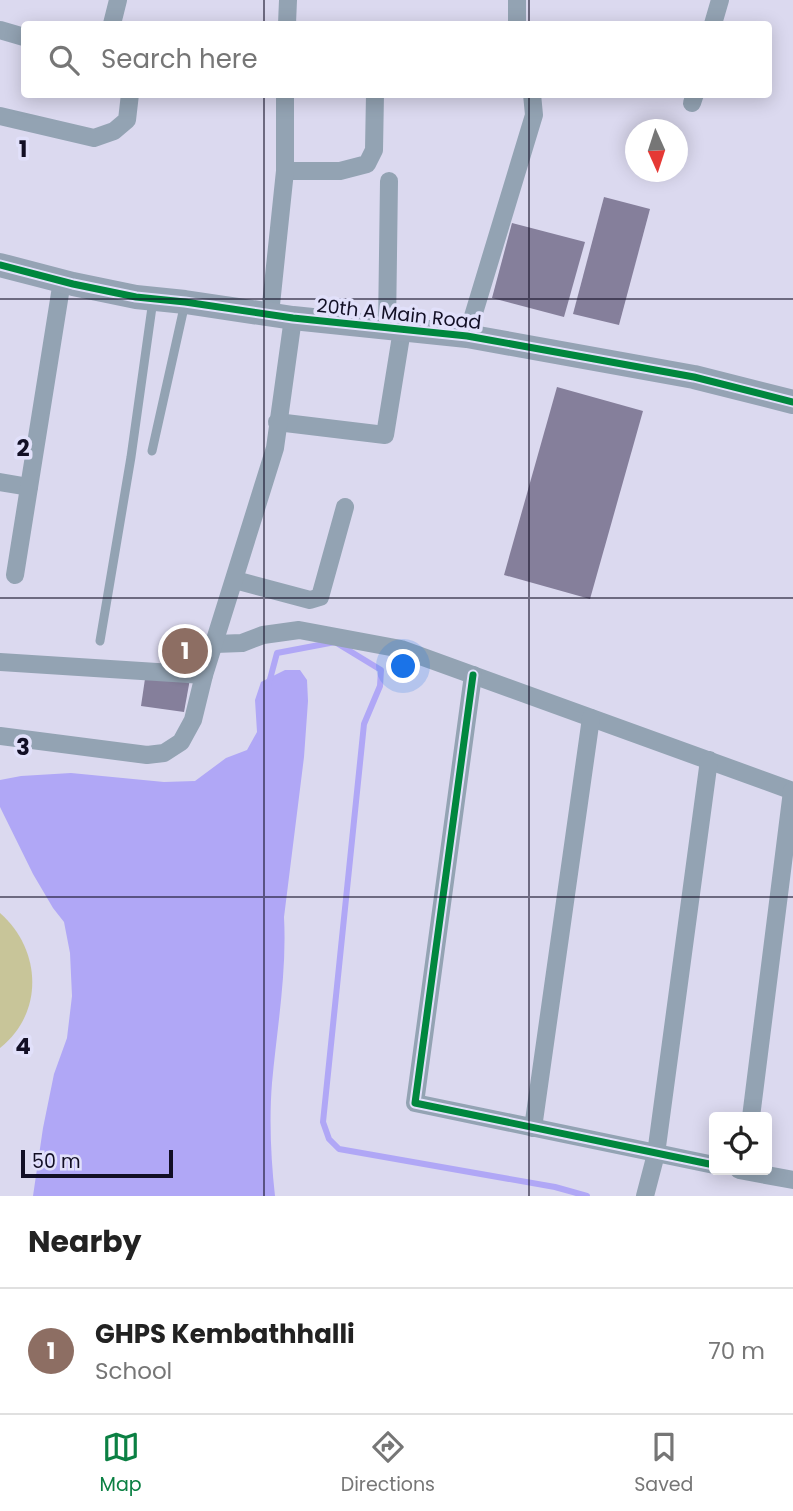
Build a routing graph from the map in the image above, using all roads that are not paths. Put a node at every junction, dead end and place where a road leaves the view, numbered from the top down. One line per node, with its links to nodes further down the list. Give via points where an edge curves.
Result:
1 (118, 0): 4 (street)
2 (288, 0): 5 (street)
3 (720, 0): 6 (street)
4 (114, 21)
5 (287, 21)
6 (714, 21)
7 (0, 30): 8 (street)
8 (21, 36)
9 (130, 98): 13 (street, via 127,120 94,138)
10 (285, 98): 14 (street)
11 (375, 98): 14 (street, via 374,150 367,164 340,171)
12 (532, 98): 22 (street, via 534,115)
13 (0, 116)
14 (285, 171): 20 (street)
15 (389, 181): 21 (street)
16 (0, 265): 17 (street, 20th A Main Road)
17 (62, 281): 18 (street, 20th A Main Road); 27 (street)
18 (153, 299): 19 (street, 20th A Main Road); 31 (lane)
19 (185, 302): 20 (street, 20th A Main Road); 25 (lane)
20 (281, 316): 21 (street, 20th A Main Road); 24 (street)
21 (394, 329): 22 (street, 20th A Main Road); 24 (street, via 385,435)
22 (467, 337): 23 (street, 20th A Main Road, via 694,377)
23 (793, 402)
24 (277, 422): 30 (street, via 275,448)
25 (152, 451)
26 (0, 482): 27 (street)
27 (29, 487): 29 (street)
28 (345, 507): 30 (street, via 320,597 310,600)
29 (15, 575)
30 (235, 580): 32 (street)
31 (100, 641)
32 (215, 644): 34 (street); 35 (street, via 242,643 299,629 401,649)
33 (0, 662): 34 (street)
34 (204, 675): 37 (street, via 193,720 181,742 164,753 147,755)
35 (473, 675): 36 (street); 41 (street, via 415,1103)
36 (591, 718): 38 (street); 41 (street)
37 (0, 736)
38 (709, 761): 39 (street); 42 (street)
39 (793, 791): 40 (street)
40 (752, 1112)
41 (533, 1128): 42 (street)
42 (656, 1154): 43 (street); 46 (street)
43 (709, 1164)
44 (768, 1175): 45 (street)
45 (793, 1180)
46 (645, 1196)

